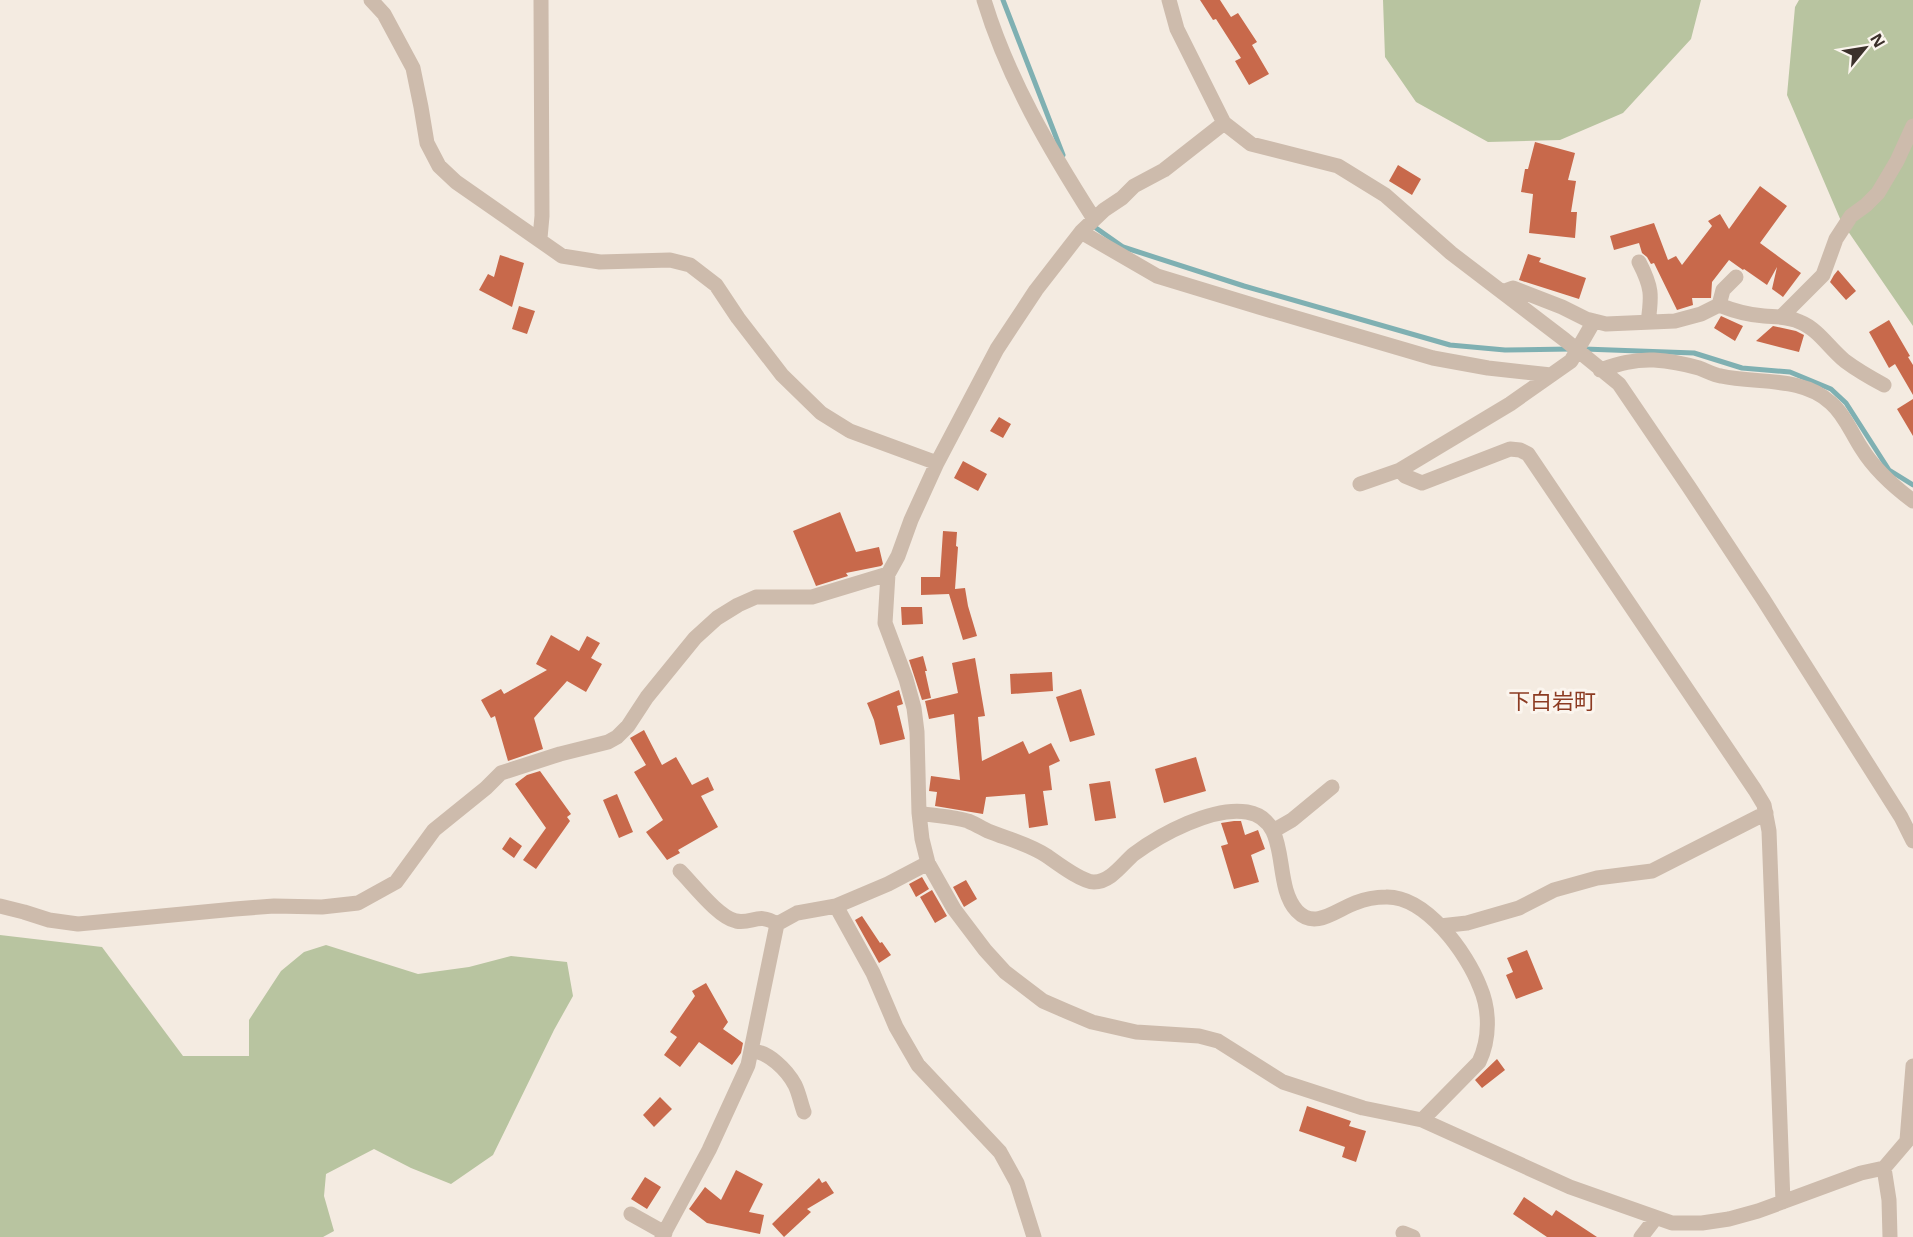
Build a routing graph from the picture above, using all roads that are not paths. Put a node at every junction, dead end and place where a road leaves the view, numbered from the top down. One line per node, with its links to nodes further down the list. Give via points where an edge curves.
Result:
1 (371, 0): 9 (street, via 384,14 413,68 427,143 440,166 456,182)
2 (542, 0): 9 (street)
3 (984, 0): 7 (street, via 1014,80 1060,166)
4 (1169, 0): 5 (street, via 1177,29)
5 (1224, 123): 7 (street); 12 (street, via 1251,144 1338,166 1386,195)
6 (1913, 126): 14 (street, via 1878,193 1851,216 1841,231 1822,275)
7 (1094, 219): 8 (street)
8 (1081, 232): 19 (street, via 1157,276 1259,308 1433,358); 21 (street, via 1036,290 998,349)
9 (540, 238): 21 (street, via 562,256 582,260 670,260 690,265 716,285 782,375 821,414 850,432)
10 (1640, 262): 16 (street, via 1649,283)
11 (1736, 277): 13 (street, via 1723,290)
12 (1502, 292): 15 (street, via 1513,288); 17 (street)
13 (1719, 305): 14 (street, via 1736,312); 16 (street, via 1675,321)
14 (1782, 316): 20 (street, via 1811,329 1844,360)
15 (1594, 321): 16 (street); 17 (street)
16 (1648, 322)
17 (1578, 350): 18 (street); 19 (street, via 1571,361)
18 (1600, 370): 24 (street, via 1620,363 1654,360 1692,366 1718,376 1803,387 1831,402 1874,466); 29 (street, via 1619,384)
19 (1551, 375): 22 (street)
20 (1884, 385)
21 (937, 463): 25 (street)
22 (1400, 470): 23 (street); 28 (street, via 1422,483 1510,449 1528,454 1711,723)
23 (1360, 484)
24 (1913, 501)
25 (888, 574): 27 (street, via 885,623 914,708); 34 (street, via 812,597 756,597 717,618 695,638 617,737 501,773 434,830 396,882 358,903 274,906 78,924)
26 (1332, 787): 30 (street)
27 (919, 813): 30 (street, via 968,821 1036,849 1084,880 1094,882 1107,878 1134,854 1205,816 1248,812); 32 (street)
28 (1766, 813): 37 (street, via 1652,871 1597,878 1554,890 1519,908 1467,923); 44 (street)
29 (1907, 817): 31 (street)
30 (1273, 831): 37 (street, via 1288,897 1306,917 1318,919 1355,903 1388,897 1414,904)
31 (1913, 841)
32 (928, 863): 35 (street); 41 (street, via 954,909 985,950 1005,972 1043,1000 1092,1022 1136,1032 1218,1041 1283,1082 1363,1108)
33 (680, 871): 36 (street, via 724,915 737,921 768,918)
34 (0, 906)
35 (836, 906): 36 (street, via 797,913); 48 (street, via 918,1065 1000,1152 1017,1183)
36 (777, 924): 38 (street)
37 (1440, 926): 41 (street, via 1457,946 1480,986 1487,1033 1479,1062)
38 (751, 1051): 40 (street, via 760,1051 795,1084); 47 (street, via 709,1150)
39 (1913, 1066): 42 (street)
40 (804, 1112)
41 (1422, 1120): 46 (street, via 1570,1187)
42 (1910, 1137): 43 (street)
43 (1884, 1168): 44 (street); 50 (street)
44 (1783, 1202): 46 (street, via 1702,1223)
45 (631, 1214): 47 (street)
46 (1655, 1219): 49 (street)
47 (664, 1235)
48 (1034, 1237)
49 (1641, 1237)
50 (1890, 1237)

